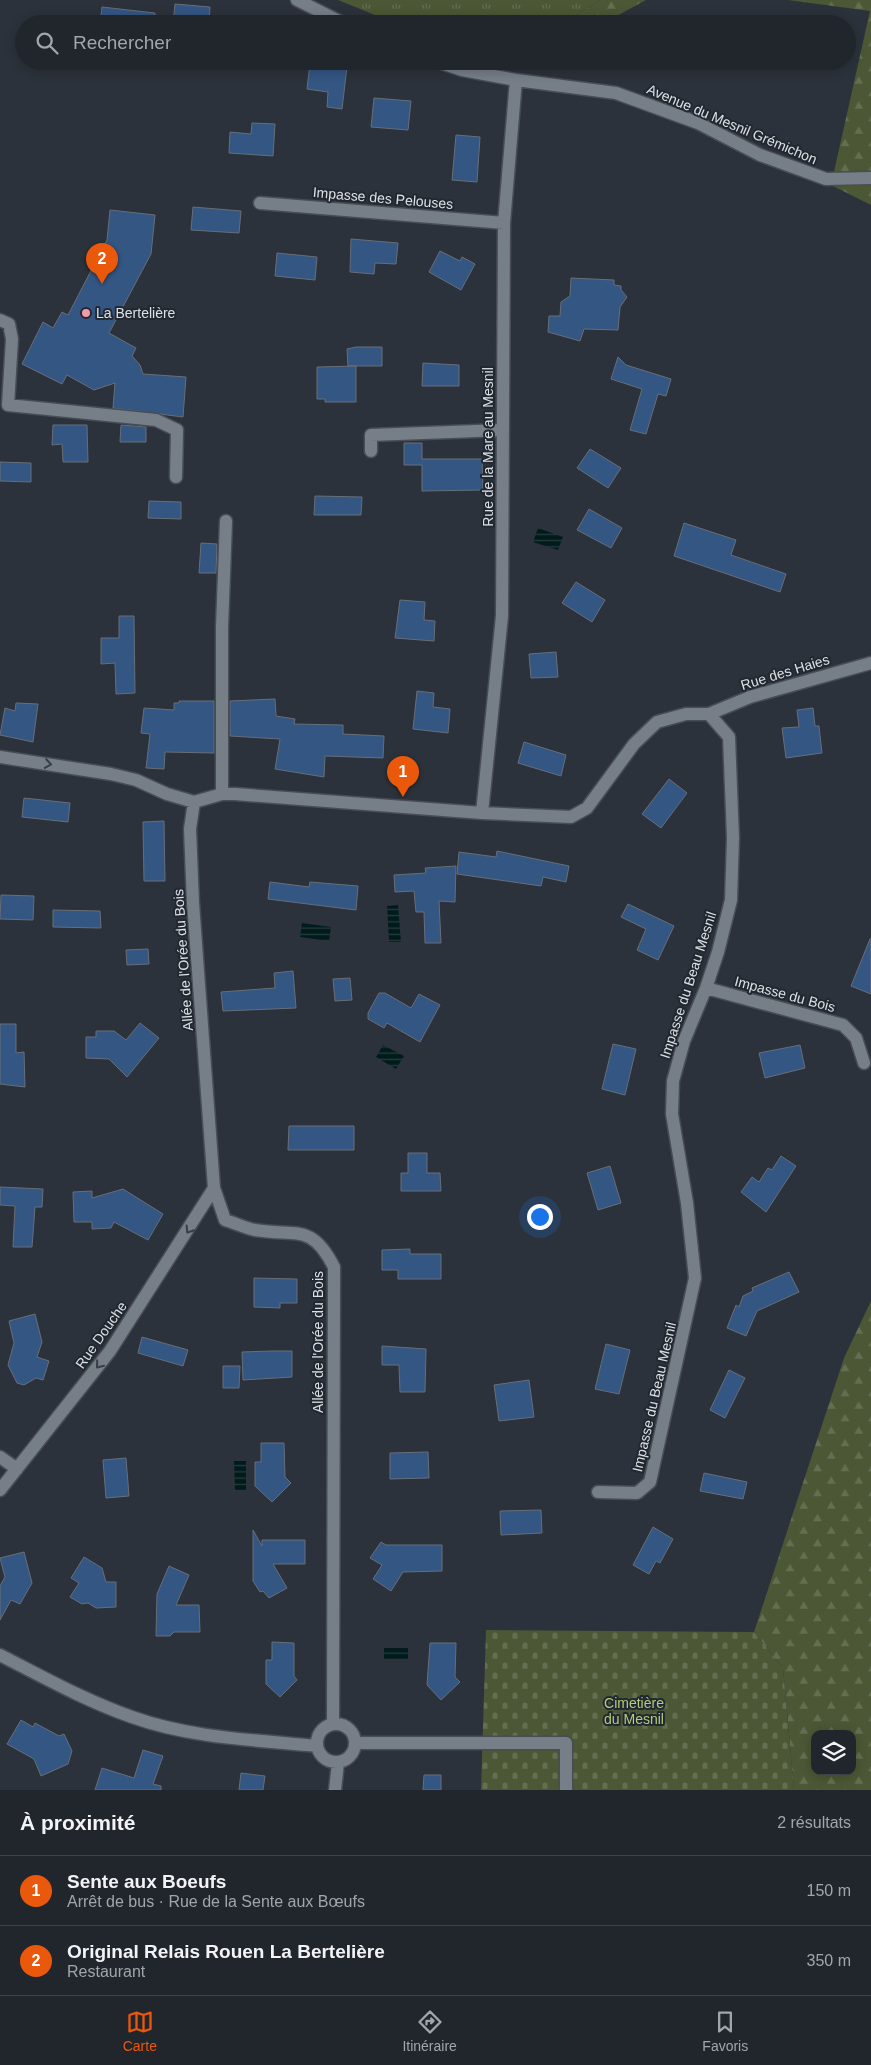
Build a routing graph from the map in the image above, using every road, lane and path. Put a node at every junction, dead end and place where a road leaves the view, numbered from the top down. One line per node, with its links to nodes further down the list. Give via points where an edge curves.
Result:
1 (297, 0): 2 (street)
2 (327, 15)
3 (462, 70): 4 (street, Avenue du Mesnil Grémichon)
4 (516, 80): 5 (street, Avenue du Mesnil Grémichon, via 616,93 698,123 760,155 826,179); 7 (street, Rue de la Mare au Mesnil)
5 (871, 178)
6 (260, 203): 7 (street, Impasse des Pelouses)
7 (504, 223): 9 (street, Rue de la Mare au Mesnil)
8 (0, 320): 11 (street, via 9,324 12,339 8,405 156,420 176,430)
9 (503, 430): 10 (street, via 371,435); 18 (street, Rue de la Mare au Mesnil, via 502,616)
10 (371, 451)
11 (176, 477)
12 (226, 521): 16 (street)
13 (871, 663): 14 (street, Rue des Haies, via 750,697)
14 (709, 714): 18 (street, via 686,714 658,722 634,744 587,808 571,817); 19 (street, Impasse du Beau Mesnil, via 729,737 733,838 731,900)
15 (0, 757): 17 (street, one-way to 17, via 111,774)
16 (222, 794): 17 (street); 18 (street)
17 (194, 802): 21 (street, Allée de l'Orée du Bois, via 190,829 193,903)
18 (482, 813)
19 (706, 988): 20 (street, Impasse du Bois, via 843,1025 856,1038); 25 (street, Impasse du Beau Mesnil, via 684,1041 674,1081 672,1114 695,1278 684,1332 650,1482 637,1493)
20 (864, 1063)
21 (214, 1188): 23 (street, Rue Douche, one-way to 23, via 110,1351); 27 (street, Allée de l'Orée du Bois, via 225,1220 254,1230 297,1233 313,1238 326,1251 334,1267)
22 (0, 1457): 23 (street)
23 (17, 1469): 24 (street, Rue Douche)
24 (0, 1490)
25 (598, 1492)
26 (0, 1655): 29 (street, via 92,1702 133,1718 200,1733)
27 (333, 1724): 28 (street, via 340,1724 351,1731); 29 (street, via 319,1734)
28 (356, 1743): 30 (street, via 349,1758); 32 (street, via 566,1743)
29 (317, 1746): 30 (street, via 326,1760)
30 (338, 1763): 31 (street)
31 (335, 1790)
32 (566, 1790)

